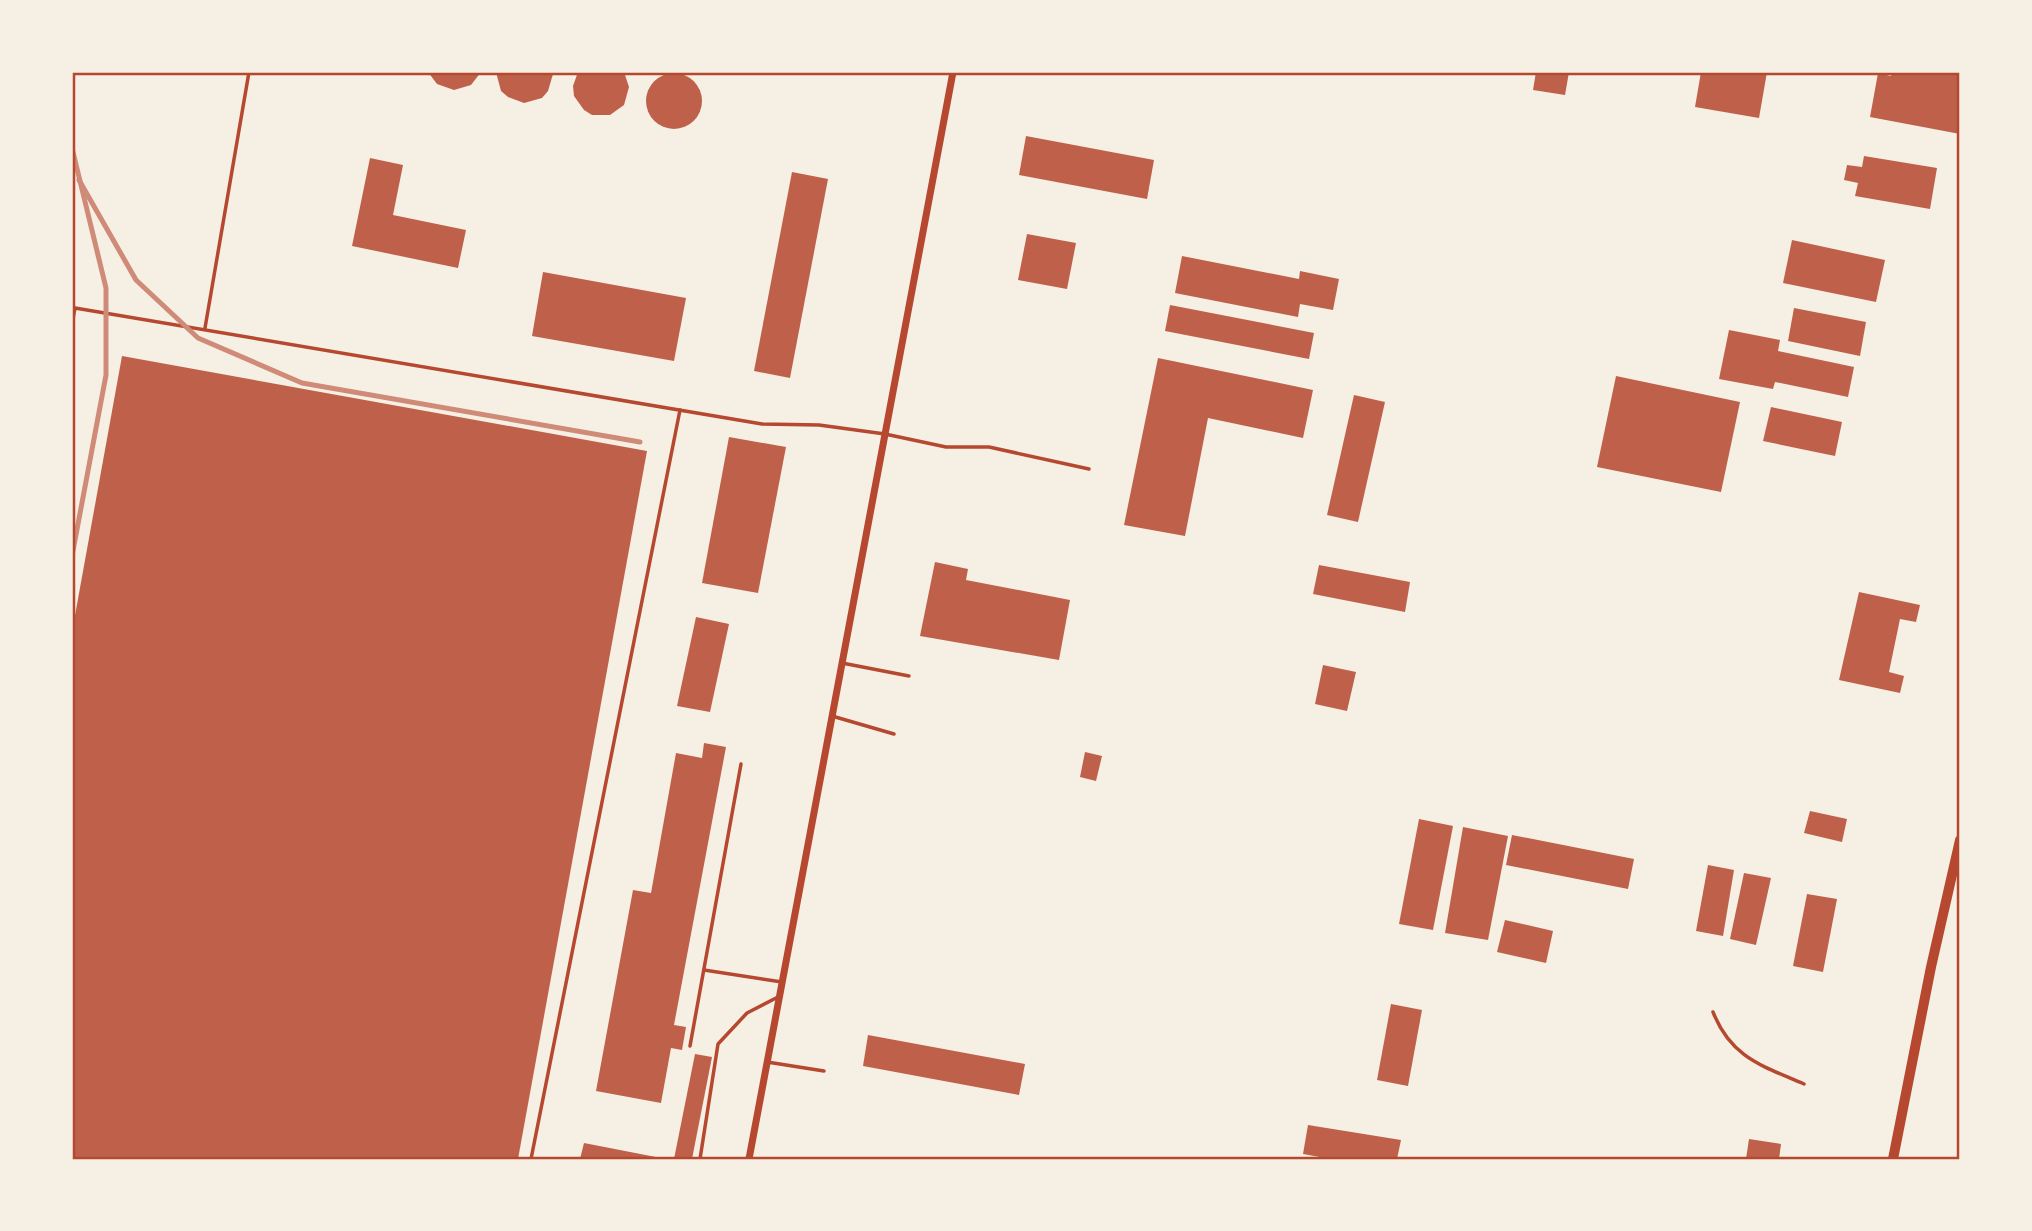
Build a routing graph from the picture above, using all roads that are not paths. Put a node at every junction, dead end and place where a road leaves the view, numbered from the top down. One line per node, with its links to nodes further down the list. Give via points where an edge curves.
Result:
1 (249, 72): 4 (lane)
2 (953, 72): 6 (street)
3 (72, 324): 4 (lane, via 75,308)
4 (205, 329): 5 (lane)
5 (680, 410): 6 (lane, via 762,424 819,425); 22 (lane)
6 (885, 434): 7 (lane, via 946,447 989,447); 8 (street)
7 (1089, 469)
8 (842, 663): 9 (lane); 10 (street)
9 (909, 676)
10 (832, 716): 11 (lane); 15 (street)
11 (894, 734)
12 (741, 764): 14 (lane)
13 (1960, 840): 25 (street)
14 (704, 970): 15 (lane); 18 (lane)
15 (782, 982): 16 (street)
16 (779, 996): 19 (street); 23 (lane, via 747,1013 718,1044)
17 (1713, 1012): 21 (lane, via 1730,1044 1764,1067)
18 (690, 1046)
19 (767, 1062): 20 (lane); 24 (street)
20 (824, 1071)
21 (1804, 1084)
22 (531, 1159)
23 (699, 1159)
24 (748, 1159)
25 (1893, 1159)

